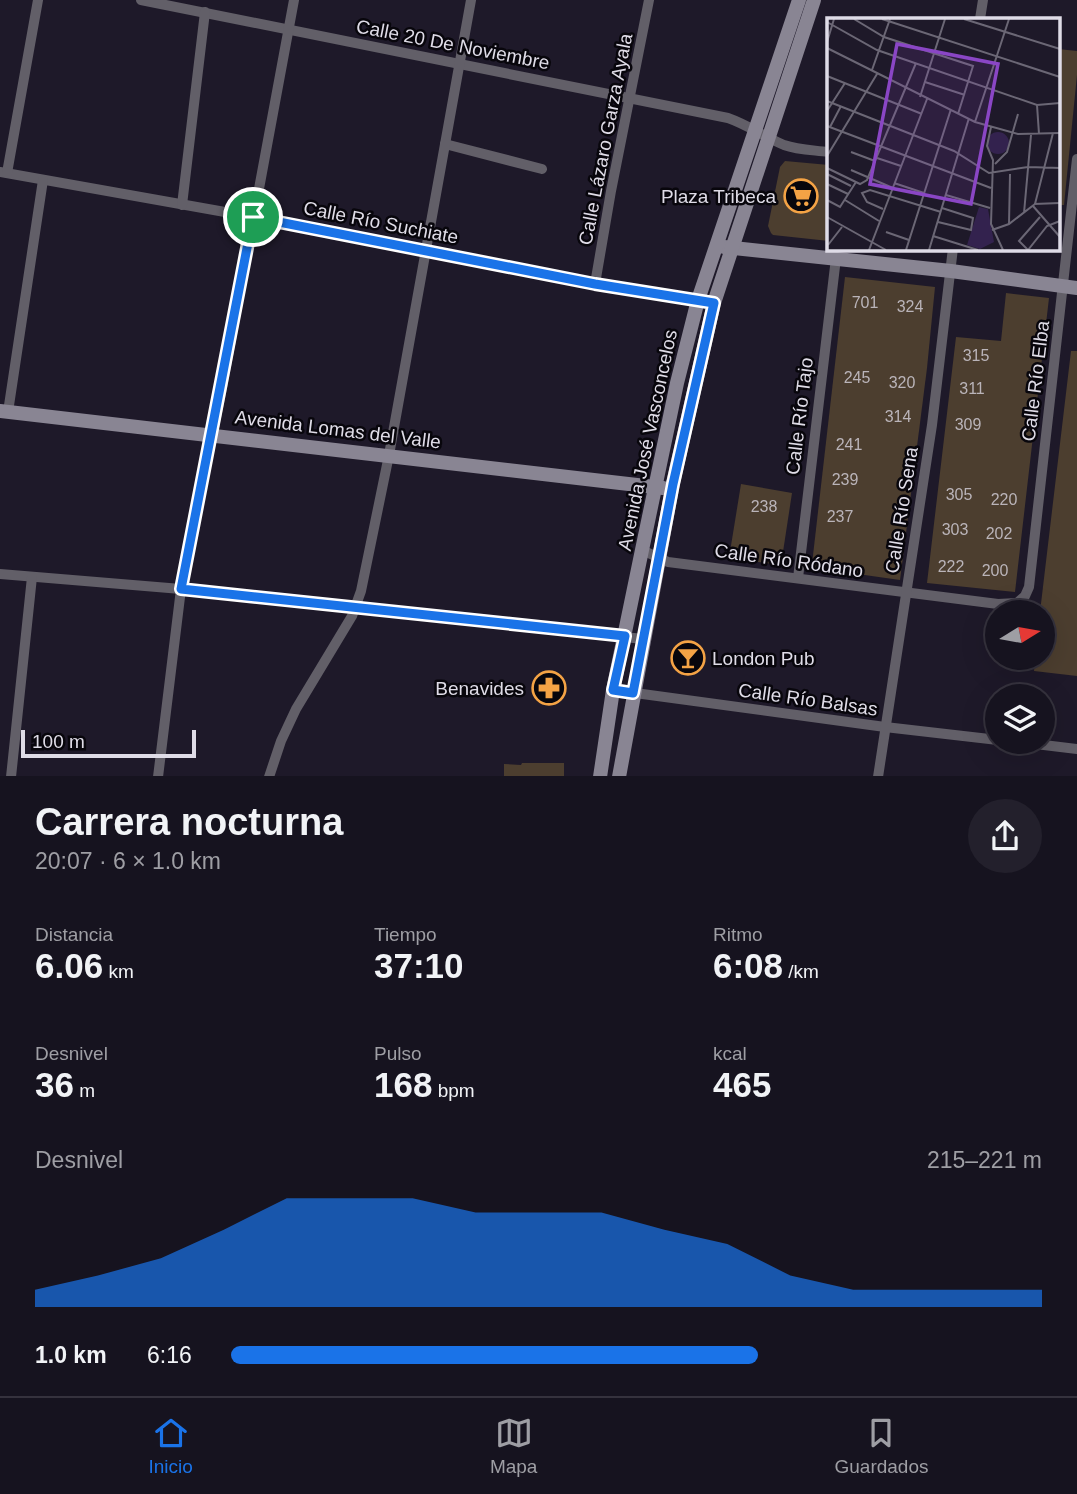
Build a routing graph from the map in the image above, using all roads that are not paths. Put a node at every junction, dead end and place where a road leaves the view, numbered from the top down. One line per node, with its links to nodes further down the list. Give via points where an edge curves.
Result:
1 (38, 0): 20 (street)
2 (141, 0): 9 (street, Calle 20 De Noviembre)
3 (294, 0): 12 (street)
4 (471, 0): 13 (street)
5 (649, 0): 14 (street, Calle Lázaro Garza Ayala)
6 (799, 0): 15 (main road, Avenida José Vasconcelos)
7 (814, 0): 15 (main road, Avenida José Vasconcelos)
8 (983, 0): 11 (street)
9 (180, 4): 10 (street, Calle 20 De Noviembre)
10 (205, 12): 12 (street, Calle 20 De Noviembre); 22 (street)
11 (981, 18)
12 (289, 29): 13 (street, Calle 20 De Noviembre); 23 (street)
13 (460, 64): 14 (street, Calle 20 De Noviembre); 16 (street)
14 (631, 98): 15 (street, Calle 20 De Noviembre, via 728,118); 29 (street, Calle Lázaro Garza Ayala)
15 (763, 134): 17 (street, Calle 20 De Noviembre, via 799,149); 24 (main road, Avenida José Vasconcelos)
16 (445, 144): 19 (street); 26 (street)
17 (827, 152)
18 (1077, 159): 30 (street, Calle Río Elba)
19 (542, 169)
20 (3, 172): 21 (street, Calle Río Suchiate)
21 (43, 180): 22 (street, Calle Río Suchiate); 33 (street)
22 (182, 205): 23 (street, Calle Río Suchiate)
23 (253, 217): 26 (street, Calle Río Suchiate); 34 (street)
24 (724, 247): 27 (main road); 31 (main road, Avenida José Vasconcelos); 32 (main road, Avenida José Vasconcelos)
25 (953, 250): 28 (street, Calle Río Sena)
26 (426, 251): 29 (street, Calle Río Suchiate); 35 (street)
27 (836, 258): 28 (main road); 42 (street, Calle Río Tajo)
28 (951, 271): 30 (main road); 44 (street, Calle Río Sena)
29 (595, 284): 31 (street, Calle Río Suchiate)
30 (1070, 287): 45 (street, Calle Río Elba, via 1029,587)
31 (698, 300): 32 (street, Calle Río Suchiate); 36 (main road, Avenida José Vasconcelos)
32 (714, 303): 37 (main road, Avenida José Vasconcelos)
33 (4, 411): 34 (main road, Avenida Lomas del Valle)
34 (212, 434): 35 (main road, Avenida Lomas del Valle); 43 (street)
35 (388, 455): 36 (main road, Avenida Lomas del Valle); 47 (street)
36 (656, 486): 37 (main road, Avenida Lomas del Valle); 38 (main road, Avenida José Vasconcelos)
37 (672, 489): 39 (main road, Avenida José Vasconcelos)
38 (642, 550): 39 (street, Calle Río Ródano); 48 (main road, Avenida José Vasconcelos)
39 (658, 558): 42 (street, Calle Río Ródano); 49 (main road, Avenida José Vasconcelos)
40 (0, 574): 41 (street)
41 (32, 577): 43 (street); 56 (street)
42 (798, 579): 44 (street, Calle Río Ródano)
43 (181, 589): 47 (street); 57 (street)
44 (906, 594): 46 (street, Calle Río Ródano); 52 (street, Calle Río Sena)
45 (1020, 600)
46 (985, 603)
47 (356, 607): 48 (street); 58 (street, via 296,709)
48 (625, 636): 49 (street); 50 (main road, Avenida José Vasconcelos)
49 (643, 639): 51 (main road, Avenida José Vasconcelos)
50 (613, 690): 51 (street, Calle Río Balsas); 59 (main road, Avenida José Vasconcelos)
51 (633, 693): 52 (street, Calle Río Balsas); 60 (main road, Avenida José Vasconcelos)
52 (885, 727): 53 (street, Calle Río Balsas); 61 (street, Calle Río Sena)
53 (985, 739)
54 (1055, 746): 55 (street)
55 (1077, 748)
56 (11, 776)
57 (158, 776)
58 (269, 776)
59 (600, 776)
60 (618, 776)
61 (878, 776)

